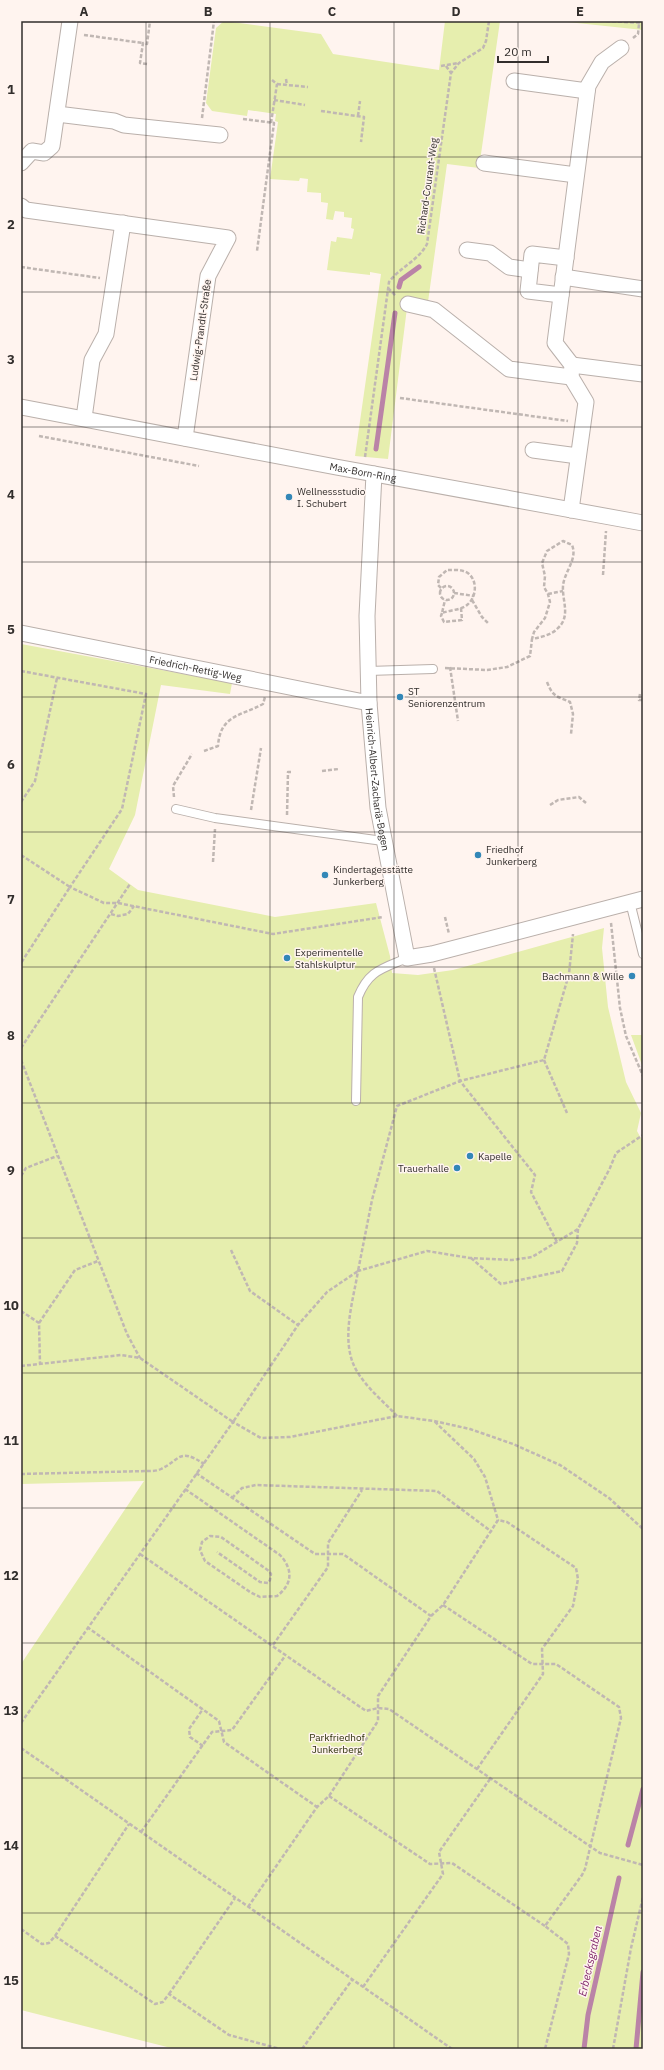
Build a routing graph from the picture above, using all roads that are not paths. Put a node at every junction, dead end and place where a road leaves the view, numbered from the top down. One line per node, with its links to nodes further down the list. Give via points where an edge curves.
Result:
1 (69, 27): 5 (street)
2 (622, 48): 4 (street, via 602,62)
3 (514, 81): 4 (street)
4 (587, 91): 9 (street)
5 (57, 114): 6 (street, via 114,121 124,125); 8 (street, via 52,146 44,153 32,151)
6 (220, 135)
7 (484, 162): 9 (street)
8 (21, 163)
9 (576, 175): 13 (street)
10 (21, 206): 11 (street, Ludwig-Prandtl-Straße, via 26,210)
11 (122, 223): 22 (street, via 106,334 92,360); 23 (street, Ludwig-Prandtl-Straße, via 228,238 208,276)
12 (467, 250): 14 (street, via 490,253 509,267)
13 (566, 258): 14 (street, via 532,254); 15 (street)
14 (530, 270): 17 (street, via 528,291)
15 (563, 277): 16 (street); 17 (street)
16 (643, 288)
17 (561, 295): 19 (street, via 555,343)
18 (408, 304): 19 (street, via 434,310 509,369)
19 (572, 371): 20 (street); 25 (street, via 586,402)
20 (643, 374)
21 (21, 407): 22 (street, Max-Born-Ring)
22 (84, 418): 23 (street, Max-Born-Ring)
23 (185, 438): 26 (street, Max-Born-Ring)
24 (533, 450): 25 (street)
25 (578, 456): 27 (street)
26 (368, 473): 27 (street, Max-Born-Ring); 31 (street, Heinrich-Albert-Zachariä-Bogen)
27 (571, 510): 28 (street, Max-Born-Ring)
28 (643, 523)
29 (21, 633): 32 (street, Friedrich-Rettig-Weg)
30 (433, 669): 31 (lane)
31 (368, 671): 32 (street, Heinrich-Albert-Zachariä-Bogen)
32 (369, 703): 34 (street, Heinrich-Albert-Zachariä-Bogen)
33 (176, 810): 34 (lane, via 215,818)
34 (383, 841): 37 (street, Heinrich-Albert-Zachariä-Bogen)
35 (637, 900): 36 (lane); 37 (street, via 432,954)
36 (643, 954)
37 (407, 958): 38 (lane, via 376,971 364,983 358,997)
38 (356, 1101)

